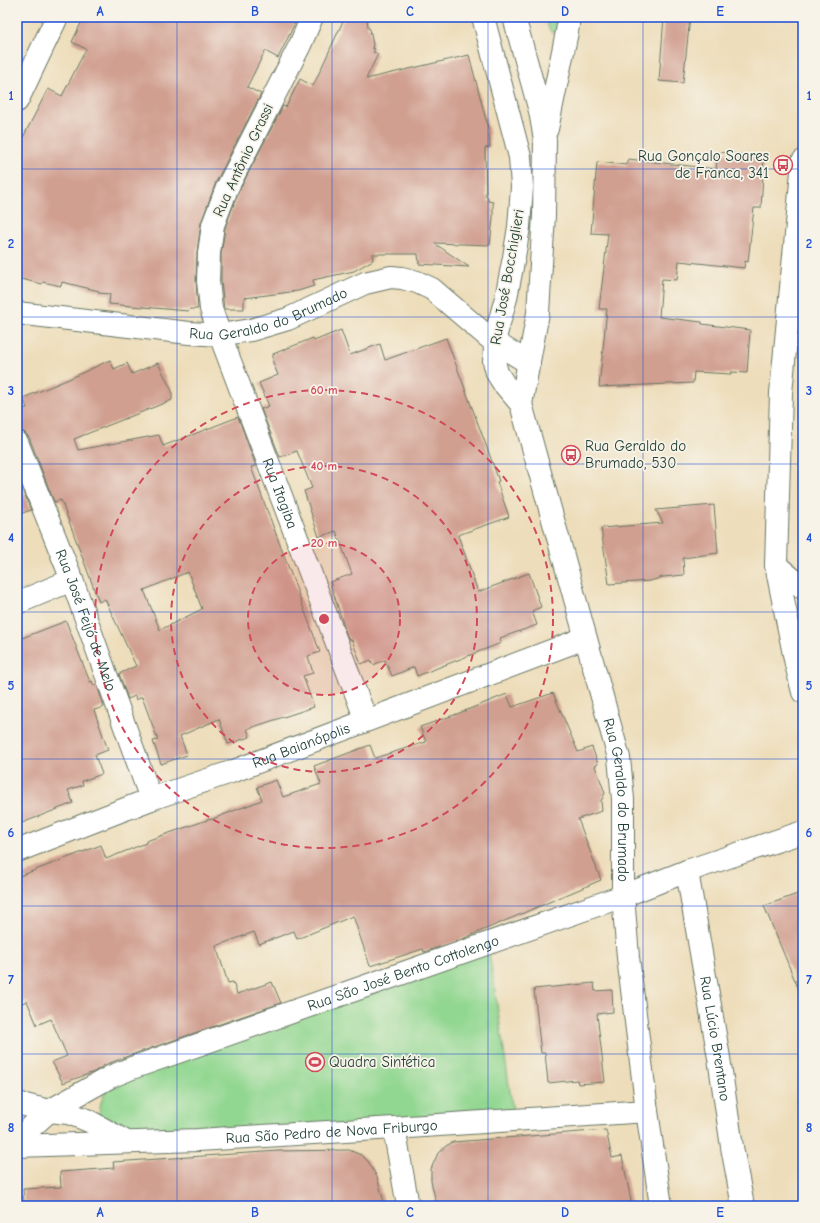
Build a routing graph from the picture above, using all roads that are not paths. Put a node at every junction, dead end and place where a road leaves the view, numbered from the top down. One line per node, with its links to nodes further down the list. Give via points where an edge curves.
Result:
1 (57, 17): 6 (street)
2 (312, 17): 11 (street, Rua Antônio Grassi, via 300,46 227,188 213,225 208,253 208,281 211,309)
3 (484, 17): 8 (street, Rua José Bocchiglieri)
4 (514, 17): 7 (street, Rua José Bocchiglieri, via 540,110)
5 (569, 17): 7 (street)
6 (17, 101)
7 (545, 140): 8 (street); 13 (street, Rua José Bocchiglieri, via 544,215 538,313)
8 (520, 156): 12 (street, Rua José Bocchiglieri, via 522,187 519,227 506,298)
9 (803, 162): 16 (street, via 781,393)
10 (17, 313): 11 (street, Rua Geraldo do Brumado)
11 (220, 335): 12 (street, Rua Geraldo do Brumado, via 250,330 288,319 365,283 391,277 417,282 432,289); 22 (street, Rua Itagiba)
12 (494, 342): 13 (street, Rua Geraldo do Brumado); 14 (street, Rua José Bocchiglieri, via 497,373)
13 (529, 362): 14 (street, Rua José Bocchiglieri)
14 (521, 404): 20 (street, Rua Geraldo do Brumado)
15 (17, 442): 17 (street, Rua José Feijó de Melo)
16 (776, 565): 18 (street); 21 (street)
17 (72, 580): 19 (street); 23 (street, Rua José Feijó de Melo)
18 (803, 588)
19 (17, 603)
20 (585, 638): 22 (street, Rua Baianópolis); 27 (street, Rua Geraldo do Brumado, via 619,758 623,799)
21 (803, 692)
22 (366, 720): 23 (street, Rua Baianópolis, via 231,772)
23 (151, 799): 25 (street, Rua Baianópolis)
24 (803, 832): 26 (street, Rua São José Bento Cottolengo)
25 (17, 851)
26 (687, 871): 27 (street, Rua São José Bento Cottolengo); 37 (street, Rua Lúcio Brentano)
27 (623, 896): 29 (street, Rua São José Bento Cottolengo, via 132,1068 110,1077); 30 (street, Rua Geraldo do Brumado)
28 (17, 1104): 29 (street)
29 (48, 1111): 32 (street, Rua São José Bento Cottolengo); 33 (street, via 79,1117)
30 (647, 1111): 31 (street, Rua São Pedro de Nova Friburgo); 36 (street, Rua Geraldo do Brumado)
31 (394, 1128): 33 (street, Rua São Pedro de Nova Friburgo); 35 (street)
32 (17, 1140)
33 (125, 1141): 34 (street, Rua São Pedro de Nova Friburgo)
34 (17, 1146)
35 (408, 1206)
36 (661, 1206)
37 (743, 1206)

